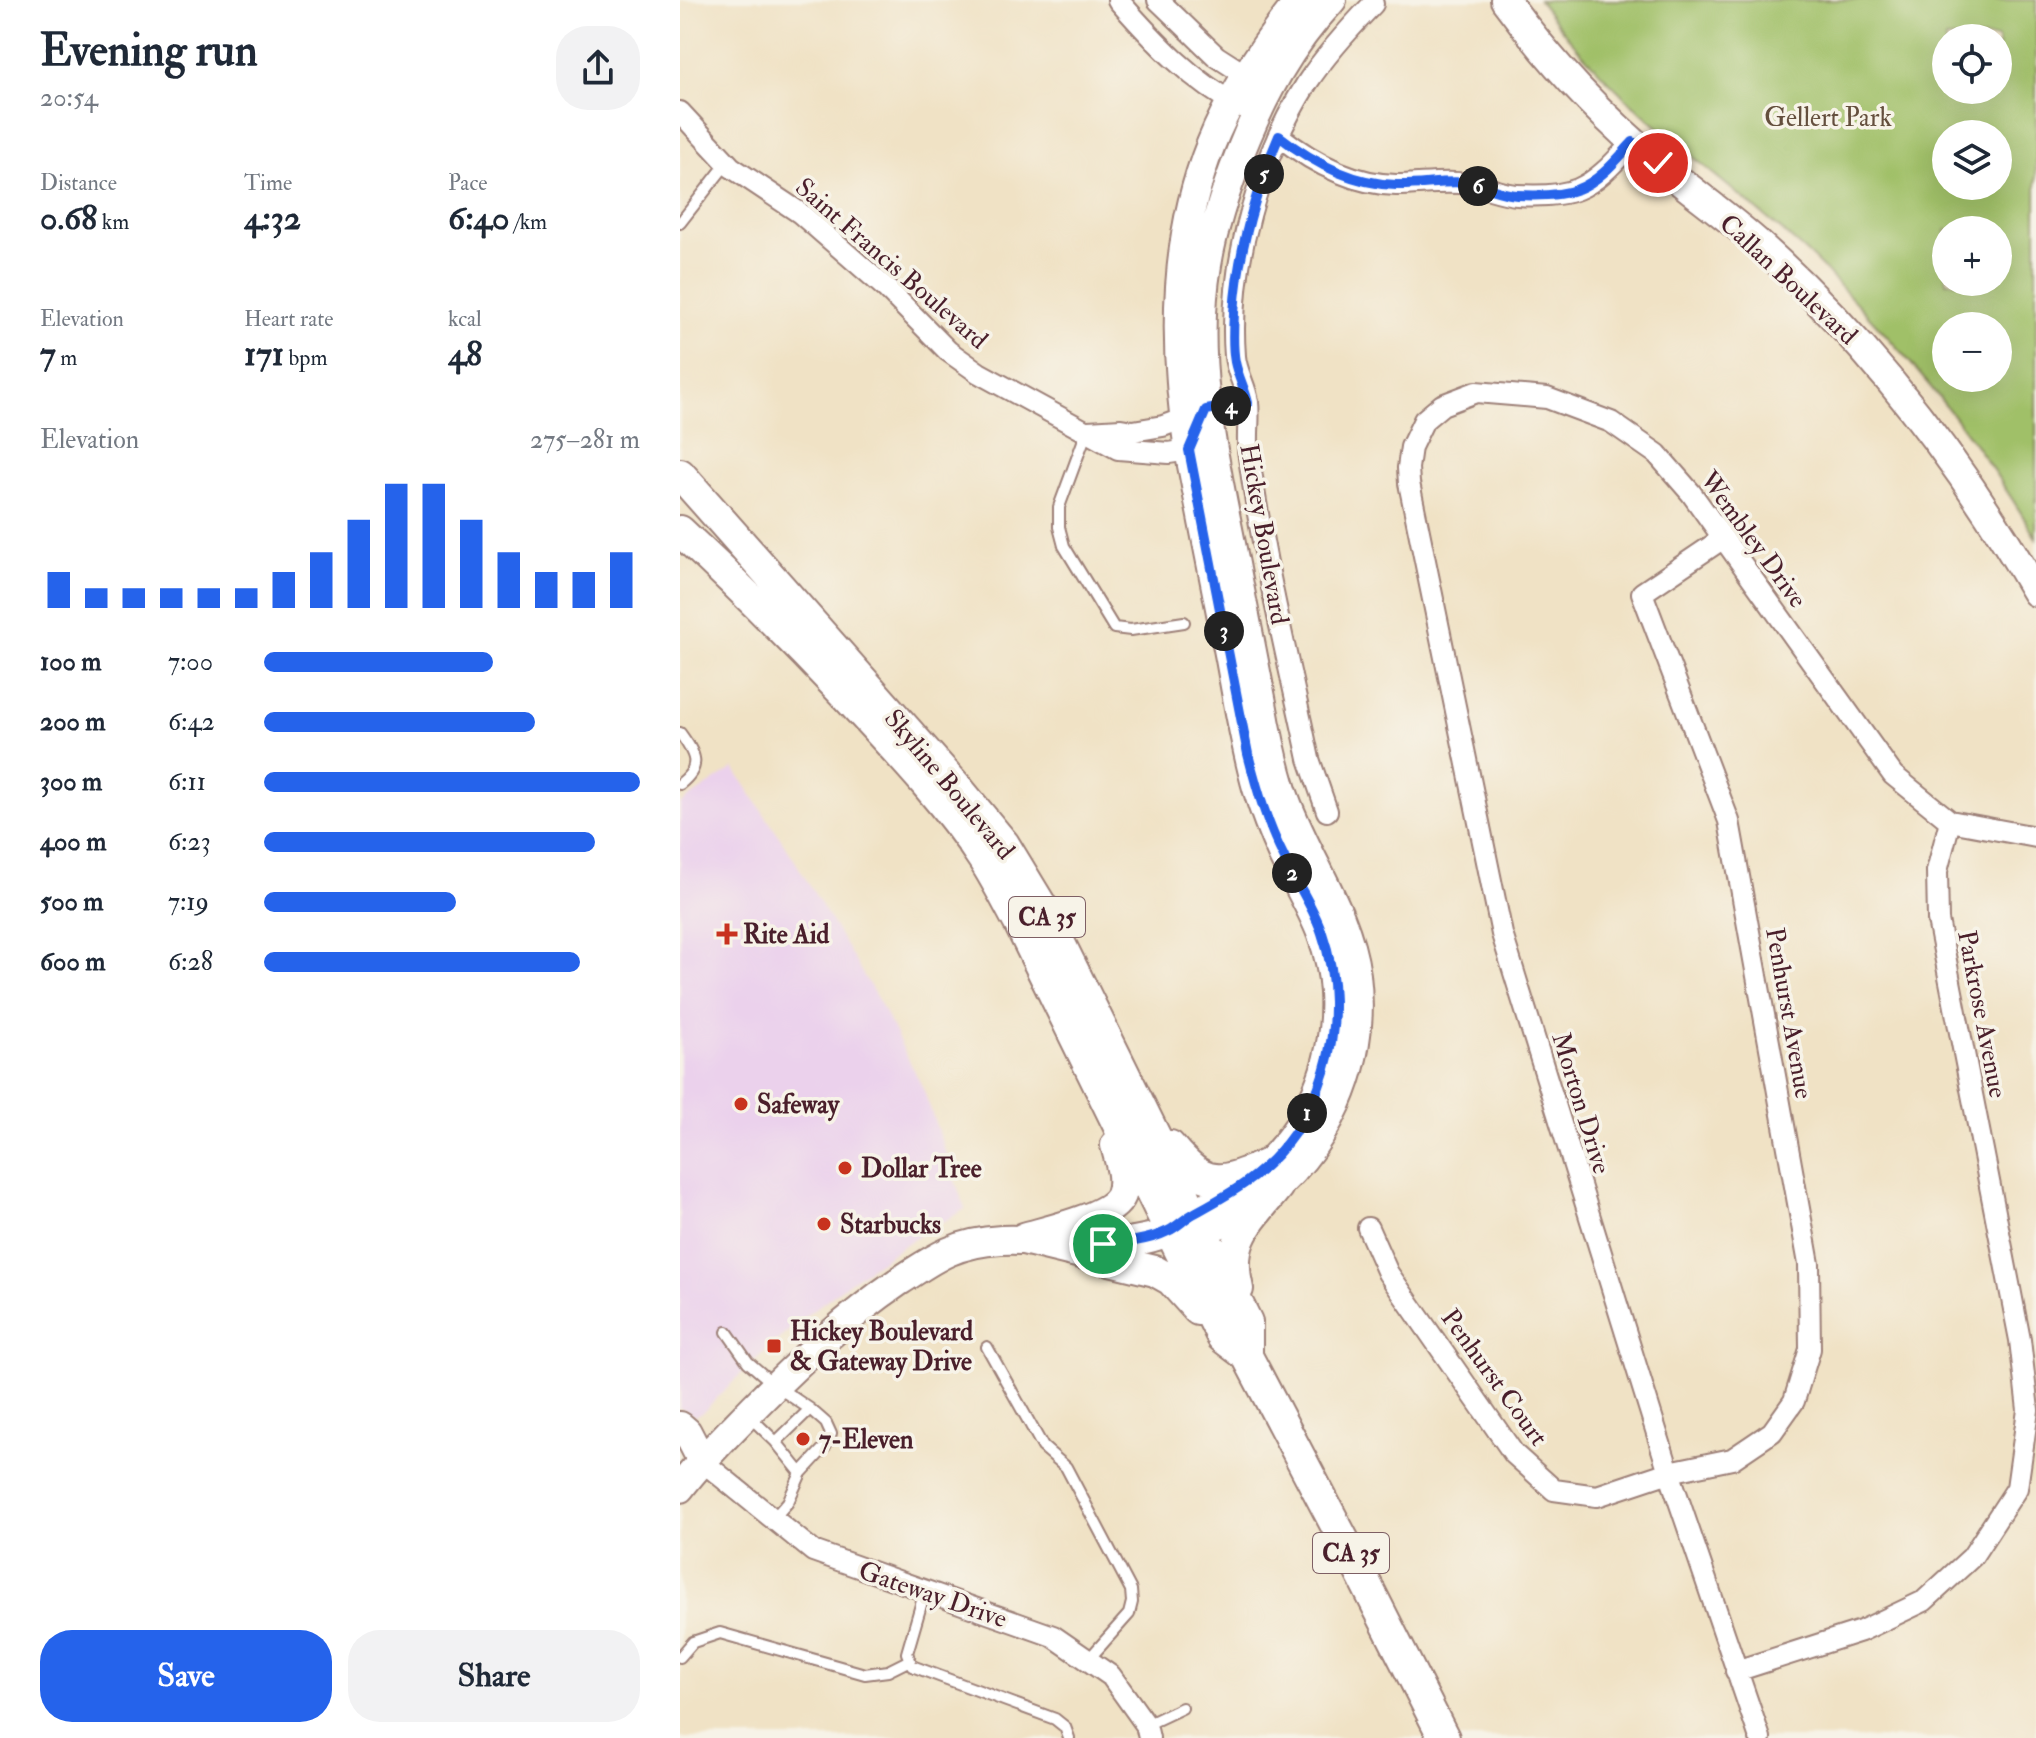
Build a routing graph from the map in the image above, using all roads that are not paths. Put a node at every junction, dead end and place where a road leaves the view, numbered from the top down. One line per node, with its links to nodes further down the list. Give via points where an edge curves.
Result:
1 (1118, 0): 8 (street, via 1188,72)
2 (1158, 0): 7 (street)
3 (1300, 0): 7 (main road, Hickey Boulevard, via 1269,41)
4 (1332, 0): 7 (main road, Hickey Boulevard)
5 (1505, 0): 11 (main road, Callan Boulevard, via 1564,73)
6 (1373, 4): 10 (street, Hickey Boulevard, via 1312,76)
7 (1257, 93): 8 (main road, Hickey Boulevard); 15 (main road, Hickey Boulevard, via 1207,263)
8 (1231, 102): 15 (main road, Hickey Boulevard, via 1204,164 1185,242 1179,377)
9 (680, 112): 12 (street, Saint Francis Boulevard)
10 (1279, 136): 11 (street, via 1329,168 1372,183 1468,183 1515,195 1578,189); 14 (street, Hickey Boulevard, via 1253,207 1237,283 1234,355)
11 (1633, 142): 22 (main road, Callan Boulevard, via 1761,246 1862,349 1949,456)
12 (727, 163): 13 (lane); 16 (street, Saint Francis Boulevard, via 800,213 948,351)
13 (680, 223)
14 (1248, 403): 15 (street, Saint Francis Boulevard); 26 (street, Hickey Boulevard, via 1248,455 1272,581 1309,759)
15 (1195, 414): 16 (street, Saint Francis Boulevard, via 1133,431); 17 (main road, Hickey Boulevard); 31 (main road, Hickey Boulevard, via 1272,756 1294,824 1342,921 1357,991 1355,1045 1333,1114 1314,1145)
16 (1087, 431): 17 (street, Saint Francis Boulevard, via 1118,449); 23 (lane, via 1059,507 1064,546 1114,628)
17 (1189, 450): 31 (main road, Hickey Boulevard, via 1253,772 1276,840 1322,934 1334,987 1333,1032 1323,1075)
18 (1408, 468): 21 (street, Wembley Drive, via 1424,420 1442,405 1476,392 1547,398 1611,422 1657,454); 44 (street, Morton Drive, via 1502,934)
19 (680, 474): 30 (main road, Skyline Boulevard / CA 35, via 1004,844 1041,905)
20 (680, 531): 29 (main road, Skyline Boulevard / CA 35, via 870,723 967,837 1019,923)
21 (1722, 539): 27 (street, Wembley Drive, via 1893,775); 44 (street, Penhurst Avenue, via 1642,593 1729,821 1809,1264 1810,1349 1794,1401 1772,1432 1732,1459)
22 (2036, 592)
23 (1184, 622)
24 (680, 733): 25 (lane, via 695,761 691,775)
25 (680, 784)
26 (1327, 811)
27 (1950, 821): 28 (street, Wembley Drive); 52 (street, Parkrose Avenue, via 1937,871 1938,920 2020,1340 2028,1410 2017,1488 1972,1557 1924,1601 1861,1631)
28 (2036, 837)
29 (1102, 1093): 32 (main road, Skyline Boulevard / CA 35); 34 (main road, via 1124,1179 1118,1201 1099,1214)
30 (1146, 1116): 31 (main road, via 1185,1164 1205,1177); 32 (main road, Skyline Boulevard / CA 35)
31 (1273, 1175): 32 (main road, Hickey Boulevard, via 1235,1217); 35 (main road, via 1236,1246)
32 (1188, 1225): 34 (main road, Hickey Boulevard, via 1120,1243); 35 (main road, Skyline Boulevard / CA 35)
33 (1368, 1228): 44 (street, Penhurst Court, via 1388,1273 1514,1454 1554,1490 1597,1496)
34 (1023, 1239): 35 (main road, via 1155,1271); 38 (main road, Hickey Boulevard, via 971,1243 924,1265 873,1299)
35 (1235, 1330): 56 (main road, Skyline Boulevard / CA 35)
36 (727, 1332): 38 (lane, via 748,1362)
37 (987, 1347): 51 (lane, via 1043,1447 1066,1467 1131,1590 1129,1614)
38 (776, 1386): 39 (lane); 40 (main road, Hickey Boulevard)
39 (810, 1409): 42 (lane); 45 (lane, via 831,1434)
40 (747, 1414): 42 (lane); 43 (main road, Hickey Boulevard)
41 (680, 1426): 43 (main road, Gateway Drive, via 687,1432)
42 (776, 1442): 45 (lane)
43 (691, 1456): 46 (main road, Hickey Boulevard); 47 (street, Gateway Drive)
44 (1669, 1472): 52 (street, Morton Drive)
45 (801, 1473): 47 (lane)
46 (680, 1488)
47 (773, 1519): 48 (street, Gateway Drive, via 813,1551)
48 (925, 1591): 50 (lane, via 909,1641); 51 (street, Gateway Drive, via 1053,1636)
49 (680, 1657): 50 (lane, via 693,1642 720,1633 865,1674)
50 (910, 1660): 55 (lane, via 912,1666 1055,1719)
51 (1088, 1660): 54 (street, Gateway Drive, via 1111,1676)
52 (1736, 1671): 57 (street, Morton Drive)
53 (1182, 1708): 54 (lane)
54 (1147, 1731)
55 (1069, 1738)
56 (1444, 1738)
57 (1760, 1738)

